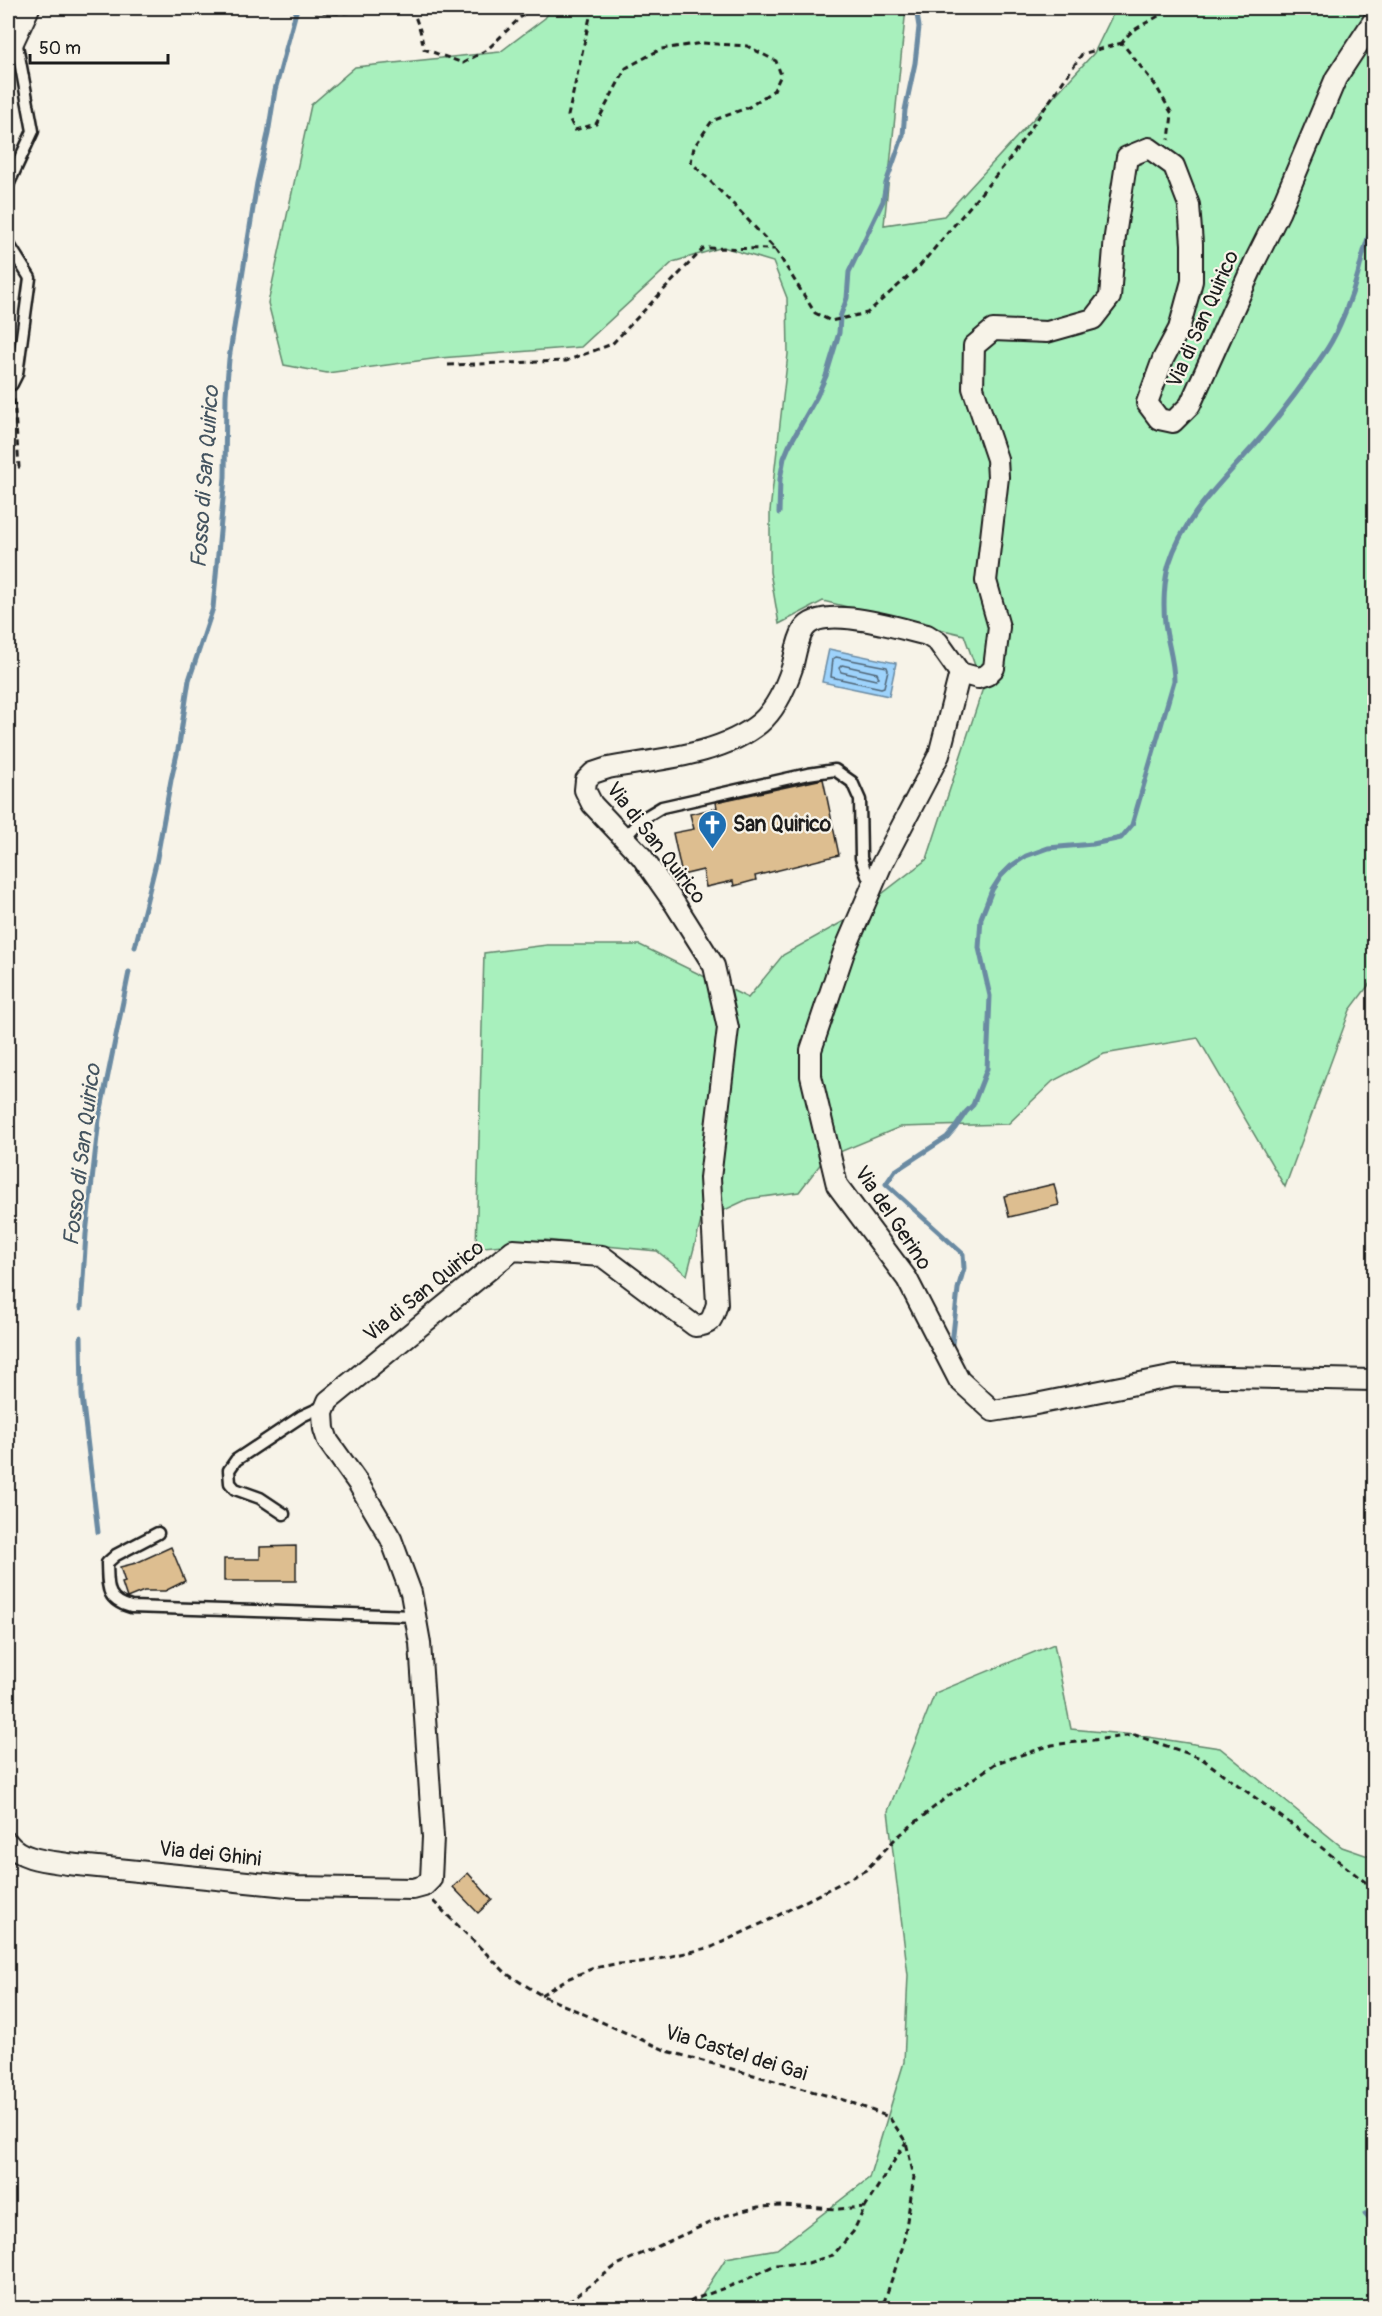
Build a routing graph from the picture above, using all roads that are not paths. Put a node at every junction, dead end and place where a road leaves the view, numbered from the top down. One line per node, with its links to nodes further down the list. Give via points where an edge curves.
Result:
1 (29, 8): 3 (street)
2 (1374, 20): 7 (street, Via di San Quirico, via 1336,78 1190,405 1173,422 1159,419 1147,403 1179,329 1192,281 1189,205 1174,166 1149,148 1127,157 1110,297 1093,320 1047,332 993,330 974,346 973,388 997,459 986,581 999,627 994,668 978,678)
3 (12, 44): 4 (lane, via 33,131)
4 (8, 185)
5 (8, 243): 6 (lane, via 30,278 17,374)
6 (10, 384)
7 (960, 673): 8 (street, Via di San Quirico, via 938,642 927,635 847,618 811,622 804,629 782,695 766,716 742,736 700,751 608,768 586,780 585,790 592,804); 9 (street, Via del Gerino, via 939,755)
8 (624, 838): 9 (lane, via 642,819 663,807 836,770 852,782 860,800 861,858 867,876); 11 (street, Via di San Quirico, via 642,857 714,966 728,1028 710,1178 717,1304 712,1318 705,1325 695,1326 602,1256 513,1250)
9 (875, 880): 10 (street, Via del Gerino, via 844,952 811,1050 811,1076 837,1185 907,1279 959,1380 993,1411 1175,1376)
10 (1374, 1380)
11 (326, 1405): 12 (lane, via 302,1416 236,1460 229,1470 235,1489 260,1498); 14 (street, via 323,1413 328,1441 392,1539)
12 (284, 1514)
13 (158, 1533): 14 (lane, via 107,1563 108,1589 119,1604)
14 (415, 1616): 15 (street, Via dei Ghini, via 433,1837 430,1879 418,1888 297,1887 68,1864 32,1858)
15 (8, 1843)

